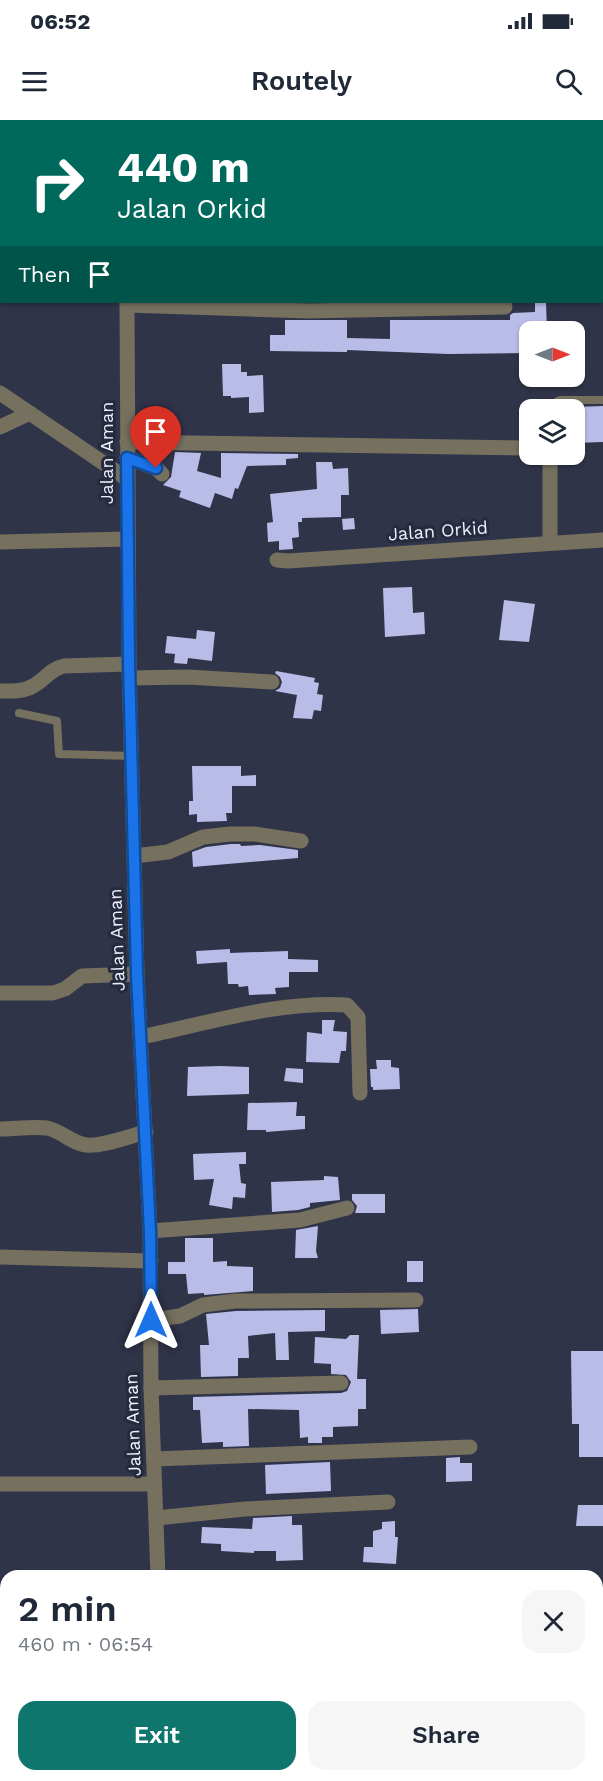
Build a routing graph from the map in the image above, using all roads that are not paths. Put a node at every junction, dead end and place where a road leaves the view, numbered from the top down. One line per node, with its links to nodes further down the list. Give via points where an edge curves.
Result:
1 (135, 304): 2 (street, via 309,311); 8 (street, Jalan Aman)
2 (505, 307)
3 (0, 393): 6 (street)
4 (585, 400): 5 (lane)
5 (603, 400)
6 (30, 413): 7 (street); 13 (street)
7 (0, 427)
8 (127, 442): 9 (street); 10 (street, Jalan Aman)
9 (519, 448)
10 (127, 458): 12 (street); 13 (street, Jalan Aman)
11 (550, 465): 17 (street)
12 (162, 474)
13 (127, 479): 14 (street, Jalan Aman)
14 (127, 539): 16 (street); 19 (street, Jalan Aman)
15 (603, 540): 17 (street, Jalan Orkid)
16 (0, 542)
17 (550, 542): 18 (street, Jalan Orkid)
18 (277, 560)
19 (129, 671): 20 (street); 21 (street, via 64,666 54,668 22,691); 23 (street, Jalan Aman)
20 (272, 682)
21 (0, 691)
22 (19, 713): 23 (lane, via 57,721 58,754)
23 (132, 756): 25 (street, Jalan Aman)
24 (301, 841): 25 (street, via 230,834 203,837 168,852)
25 (134, 856): 26 (street, Jalan Aman)
26 (137, 974): 27 (street, via 82,976 53,993); 28 (street, Jalan Aman)
27 (0, 993)
28 (141, 1037): 29 (street, via 275,1007 347,1005 358,1017); 31 (street, Jalan Aman)
29 (360, 1093)
30 (0, 1130): 31 (street, via 47,1128 86,1145)
31 (146, 1132): 33 (street, Jalan Aman)
32 (346, 1208): 33 (street, via 300,1220)
33 (150, 1231): 35 (street, Jalan Aman)
34 (0, 1257): 35 (street)
35 (151, 1261): 37 (street, Jalan Aman)
36 (416, 1300): 37 (street, via 235,1301 203,1305 180,1316)
37 (151, 1320): 39 (street, Jalan Aman)
38 (340, 1383): 39 (street)
39 (157, 1388): 41 (street, Jalan Aman)
40 (470, 1447): 41 (street)
41 (165, 1459): 43 (street, Jalan Aman)
42 (0, 1484): 43 (street)
43 (154, 1484): 45 (street, Jalan Aman)
44 (387, 1502): 45 (street, via 245,1509)
45 (167, 1518): 46 (street, Jalan Aman)
46 (159, 1570)

